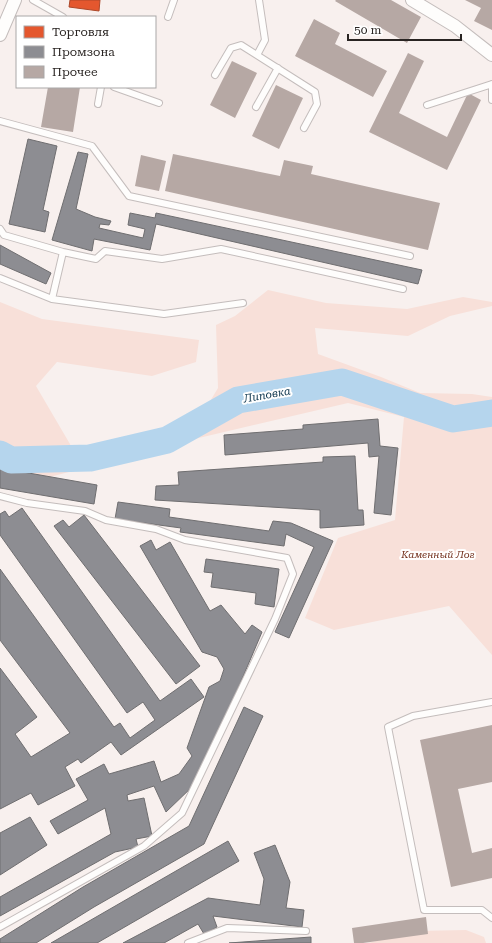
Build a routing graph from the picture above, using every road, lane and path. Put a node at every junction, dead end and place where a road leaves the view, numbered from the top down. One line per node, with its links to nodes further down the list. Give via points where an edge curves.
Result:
1 (15, 0): 8 (street)
2 (33, 0): 6 (lane)
3 (174, 0): 7 (lane)
4 (259, 0): 9 (lane, via 265,40)
5 (412, 0): 10 (street, via 455,26)
6 (61, 16)
7 (168, 17)
8 (0, 35)
9 (257, 55): 11 (lane); 12 (lane, via 241,45 231,48)
10 (492, 55)
11 (278, 68): 20 (lane); 22 (lane, via 315,92 317,104)
12 (215, 76)
13 (492, 84): 16 (lane); 19 (lane)
14 (101, 88): 18 (lane)
15 (117, 88): 17 (lane)
16 (492, 100)
17 (159, 103)
18 (98, 104)
19 (427, 105)
20 (256, 107)
21 (0, 121): 25 (lane, via 92,146 128,196)
22 (304, 128)
23 (0, 229): 24 (lane, via 4,235)
24 (63, 252): 27 (lane, via 96,259 105,251 162,259 221,249); 28 (lane)
25 (410, 256)
26 (0, 278): 28 (lane)
27 (403, 289)
28 (52, 299): 29 (lane, via 164,314)
29 (243, 303)
30 (0, 496): 33 (lane, via 27,503 85,511 106,520 156,529 185,540 287,558 293,574 275,619 182,813 144,846)
31 (492, 702): 32 (lane, via 413,716 388,727 424,910 482,910)
32 (492, 918)
33 (0, 927)
34 (306, 931): 35 (lane, via 227,928)
35 (188, 943)

